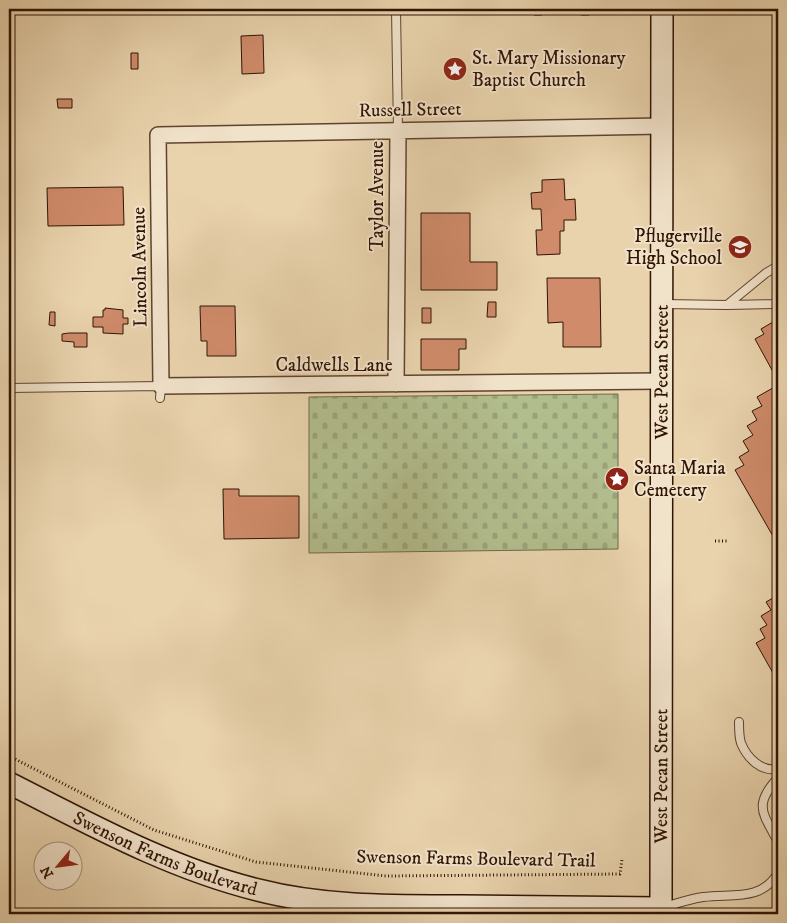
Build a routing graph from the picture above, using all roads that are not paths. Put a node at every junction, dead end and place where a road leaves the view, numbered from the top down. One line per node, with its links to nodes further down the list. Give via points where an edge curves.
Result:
1 (396, 9): 4 (lane, Taylor Avenue)
2 (662, 9): 3 (main road, West Pecan Street)
3 (662, 126): 4 (street, Russell Street); 8 (main road, West Pecan Street)
4 (398, 131): 5 (street, Russell Street); 11 (street, Taylor Avenue)
5 (158, 135): 13 (street, Lincoln Avenue)
6 (778, 266): 9 (lane)
7 (778, 301): 9 (lane, via 774,304)
8 (661, 304): 9 (lane); 10 (main road, West Pecan Street)
9 (727, 305)
10 (660, 381): 11 (street, Caldwells Lane); 20 (main road, West Pecan Street)
11 (396, 384): 13 (street, Caldwells Lane)
12 (9, 388): 13 (lane, Caldwells Lane)
13 (160, 392)
14 (739, 722): 15 (lane, via 740,741 753,762 764,768)
15 (778, 769)
16 (778, 778): 18 (lane, via 764,796 762,811)
17 (9, 783): 20 (main road, Swenson Farms Boulevard, via 188,869 259,890 375,906)
18 (778, 842)
19 (778, 873): 20 (lane, via 754,893 704,897)
20 (661, 911): 21 (lane)
21 (685, 914)

